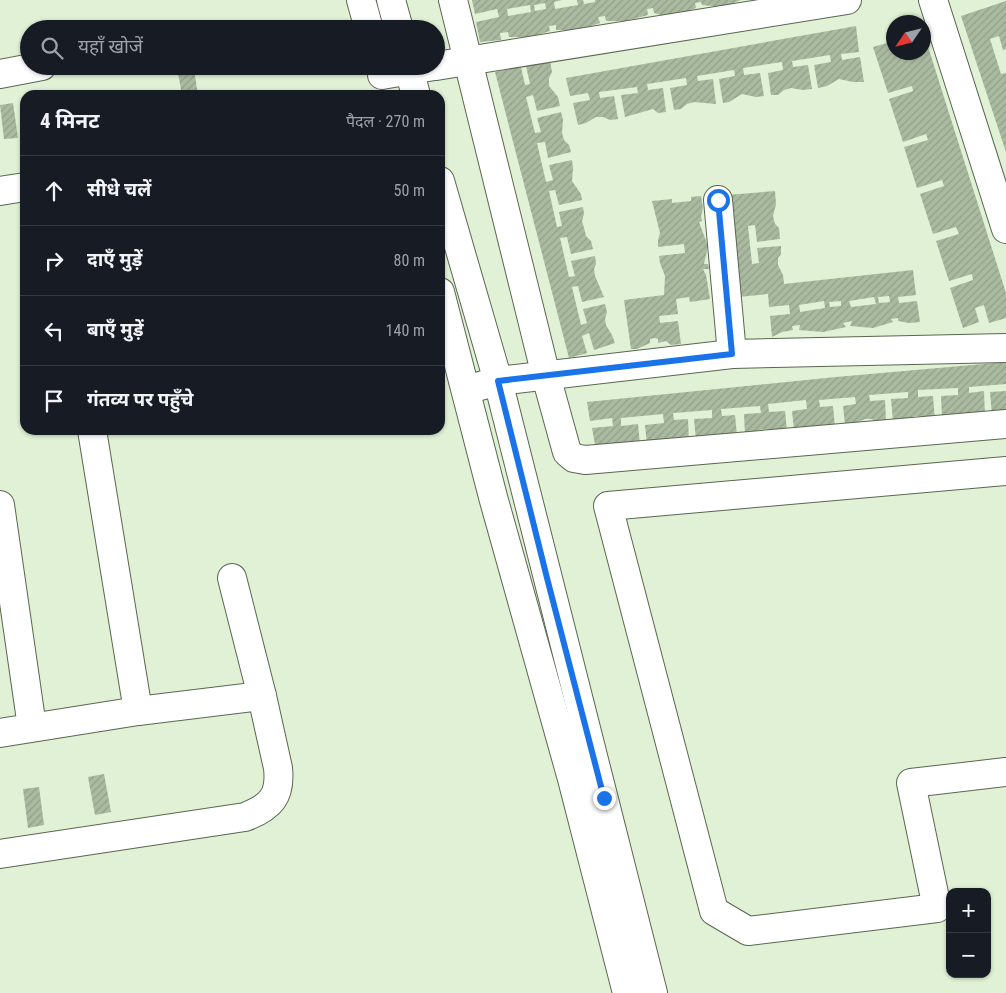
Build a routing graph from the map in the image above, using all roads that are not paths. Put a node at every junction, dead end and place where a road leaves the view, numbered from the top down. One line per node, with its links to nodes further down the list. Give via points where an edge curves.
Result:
1 (361, 0): 6 (street)
2 (391, 0): 7 (street)
3 (453, 0): 8 (street)
4 (847, 0): 8 (street)
5 (933, 0): 18 (street)
6 (367, 20)
7 (397, 20)
8 (468, 61): 9 (street); 22 (street)
9 (445, 67)
10 (20, 70): 11 (street)
11 (0, 74)
12 (408, 75): 13 (street)
13 (383, 79)
14 (20, 188): 15 (street)
15 (0, 190)
16 (445, 198): 23 (street)
17 (718, 200): 21 (street)
18 (1006, 229)
19 (445, 311): 24 (street)
20 (1006, 348): 21 (street)
21 (732, 354): 22 (street)
22 (546, 376): 23 (street); 25 (street, via 568,452 574,458 585,460)
23 (498, 381): 24 (street); 37 (street)
24 (466, 389): 36 (street)
25 (1006, 424)
26 (93, 435): 31 (street)
27 (1006, 471): 34 (street, via 608,506 714,912 748,931 936,908 911,783)
28 (0, 505): 32 (street)
29 (232, 578): 30 (street)
30 (262, 696): 31 (street); 35 (street, via 279,779 276,792 265,808 245,817)
31 (138, 711): 32 (street)
32 (32, 727): 33 (street)
33 (0, 733)
34 (1006, 772)
35 (0, 854)
36 (627, 993)
37 (653, 993)

